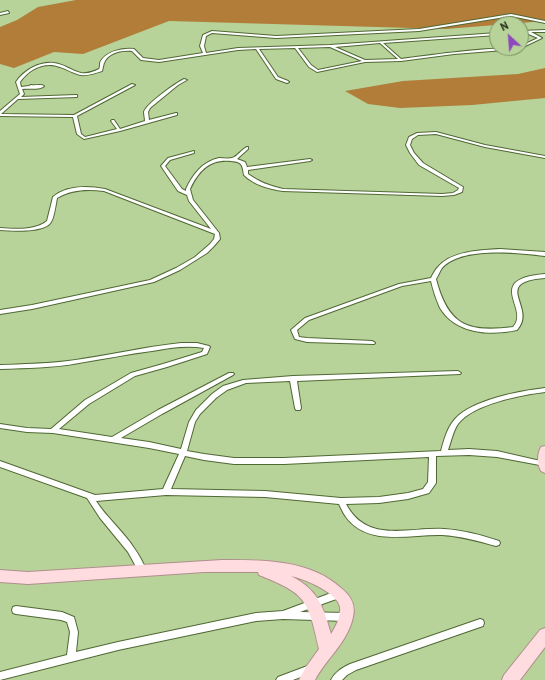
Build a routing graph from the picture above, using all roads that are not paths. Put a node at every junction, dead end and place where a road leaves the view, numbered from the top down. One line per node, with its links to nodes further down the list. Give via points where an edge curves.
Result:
1 (8, 12): 2 (street)
2 (0, 14)
3 (545, 22): 16 (street, via 511,15 426,29 311,36 212,32 205,35 202,46)
4 (545, 31): 5 (street)
5 (529, 32)
6 (529, 33): 9 (street)
7 (489, 35): 10 (street)
8 (545, 35): 9 (street)
9 (540, 38): 11 (street)
10 (380, 42): 12 (street); 17 (street)
11 (529, 43)
12 (330, 46): 13 (street); 18 (street)
13 (296, 47): 14 (street); 18 (street, via 317,71)
14 (257, 48): 16 (street); 20 (street, via 277,78)
15 (489, 50): 17 (street)
16 (205, 54): 23 (street, via 149,61 142,59 133,50 125,50 108,56 102,63 101,70 89,74 45,63 38,65 21,78 18,82)
17 (401, 60): 18 (street)
18 (365, 61)
19 (185, 80): 31 (street, via 149,107)
20 (287, 82)
21 (133, 85): 30 (street)
22 (31, 86): 23 (street)
23 (21, 88): 25 (street)
24 (76, 96): 25 (street)
25 (19, 98): 27 (street)
26 (0, 104): 27 (street)
27 (9, 107): 28 (street)
28 (0, 114): 30 (street)
29 (176, 114): 32 (street)
30 (75, 116): 35 (street, via 79,134 83,138)
31 (147, 117): 32 (street); 34 (street)
32 (161, 118): 34 (street)
33 (113, 121): 35 (street)
34 (147, 122): 35 (street)
35 (119, 130)
36 (247, 148): 39 (street)
37 (193, 152): 42 (street, via 170,159 163,166 180,190)
38 (545, 157): 41 (street, via 485,146 436,133 424,133 410,138 408,145 417,160 461,187 460,191 454,194 442,195 283,190 253,180 246,175)
39 (233, 160): 41 (street, via 243,163); 42 (street, via 215,160 206,164 194,178)
40 (310, 160): 41 (street)
41 (245, 169)
42 (188, 194): 44 (street)
43 (0, 229): 44 (street, via 28,229 45,225 49,222 55,197 76,189 94,188)
44 (217, 233): 48 (street, via 217,239 207,250 166,276 139,284)
45 (545, 254): 47 (street, via 474,252 451,260)
46 (545, 276): 47 (street, via 527,278 519,282 514,293 520,322 515,328 496,330 470,328 450,319)
47 (433, 279): 49 (street, via 401,286 307,320 294,330 297,338 307,340)
48 (0, 312)
49 (372, 343)
50 (0, 367): 57 (street, via 67,364 165,348 207,347 205,353 133,374 91,399)
51 (458, 372): 53 (street)
52 (231, 374): 58 (street)
53 (293, 378): 55 (street); 60 (street, via 245,381 225,388 198,412 192,422)
54 (545, 390): 62 (street, via 507,397 462,416 454,426)
55 (298, 408)
56 (0, 426): 57 (street)
57 (53, 430): 58 (street)
58 (113, 440): 60 (street)
59 (545, 450): 64 (main road)
60 (183, 453): 61 (street, via 234,461); 65 (street)
61 (433, 454): 62 (street); 67 (street, via 432,483 426,491 379,500)
62 (444, 454): 64 (street, via 497,454)
63 (0, 464): 66 (street)
64 (544, 466)
65 (166, 492): 66 (street); 67 (street, via 265,494)
66 (90, 497): 70 (street, via 99,512 130,546)
67 (341, 501): 68 (street, via 347,515 369,531 394,534 461,534)
68 (496, 543)
69 (252, 566): 70 (main road); 72 (main road, via 292,570 321,580); 74 (main road, via 288,580 304,590 313,599)
70 (142, 570): 71 (main road, via 28,578)
71 (0, 576)
72 (339, 594): 74 (street); 76 (main road, via 344,599)
73 (16, 610): 80 (street, via 62,616 71,620 74,632)
74 (317, 611): 75 (street); 75 (street); 76 (street); 79 (main road)
75 (283, 614): 80 (street, via 195,629)
76 (346, 617): 79 (main road)
77 (480, 622): 84 (street, via 353,667)
78 (545, 635): 85 (main road)
79 (327, 650): 81 (main road)
80 (71, 657): 82 (street)
81 (309, 674): 83 (street)
82 (0, 676)
83 (281, 680)
84 (336, 680)
85 (510, 680)

